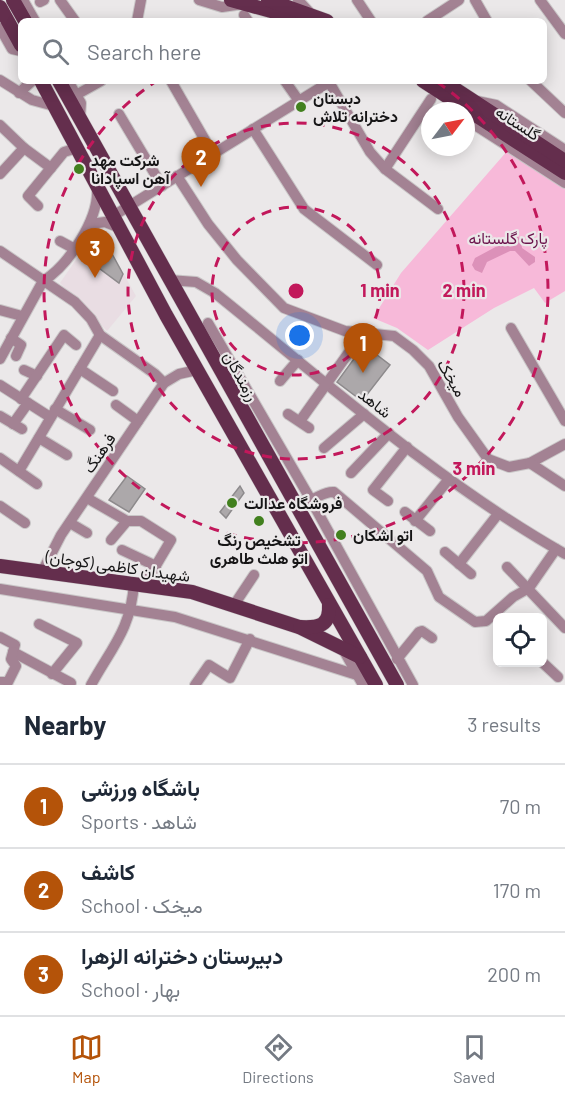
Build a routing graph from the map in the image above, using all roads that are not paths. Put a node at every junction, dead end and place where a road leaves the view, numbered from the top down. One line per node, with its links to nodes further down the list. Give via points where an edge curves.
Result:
1 (12, 0): 15 (main road)
2 (23, 0): 16 (street)
3 (60, 0): 17 (street)
4 (141, 0): 18 (street)
5 (199, 0): 14 (street)
6 (268, 0): 19 (main road)
7 (298, 0): 19 (street)
8 (357, 0): 20 (street)
9 (459, 0): 12 (street)
10 (475, 0): 22 (street)
11 (540, 0): 24 (street)
12 (446, 4): 21 (street)
13 (0, 7): 25 (main road)
14 (242, 10): 19 (main road)
15 (23, 18)
16 (33, 18)
17 (73, 18)
18 (138, 18)
19 (309, 18)
20 (369, 18)
21 (430, 18)
22 (486, 18)
23 (0, 28): 26 (street, via 12,49)
24 (565, 34)
25 (18, 40)
26 (18, 50)
27 (0, 80): 40 (street)
28 (29, 84): 40 (street)
29 (43, 84): 47 (main road)
30 (61, 84): 52 (main road, رزمندگان)
31 (70, 84): 41 (street)
32 (96, 84): 41 (street)
33 (173, 84): 59 (street)
34 (287, 84): 43 (street)
35 (327, 84): 43 (street)
36 (331, 84): 63 (street, via 370,152)
37 (429, 84): 44 (main road, گلستانه)
38 (445, 84): 45 (main road, گلستانه)
39 (534, 84): 50 (street)
40 (19, 93): 47 (street)
41 (76, 95): 52 (street, via 81,103)
42 (431, 99): 63 (street)
43 (298, 101): 55 (street)
44 (464, 102)
45 (466, 102)
46 (475, 104): 58 (street, via 496,105)
47 (54, 106): 57 (main road)
48 (475, 108): 60 (main road, گلستانه)
49 (475, 109): 64 (main road, گلستانه)
50 (565, 112)
51 (119, 114): 68 (street)
52 (80, 117): 70 (main road, رزمندگان)
53 (475, 120): 66 (street, via 478,127)
54 (0, 125): 56 (street)
55 (253, 129): 59 (street); 77 (street, via 304,209)
56 (24, 148): 61 (street); 62 (street)
57 (77, 148): 62 (street, via 64,152); 67 (main road)
58 (565, 150)
59 (213, 154): 65 (street)
60 (565, 161)
61 (2, 168)
62 (51, 168): 69 (street, via 28,196)
63 (385, 169): 71 (street)
64 (565, 173)
65 (177, 176): 68 (street); 118 (street, میخک, via 237,260 285,308 345,331 394,336 429,366 488,459 509,467)
66 (565, 183)
67 (97, 186): 72 (main road); 73 (street, via 98,201)
68 (162, 186): 70 (street)
69 (38, 206)
70 (128, 207): 72 (street); 78 (main road, رزمندگان)
71 (438, 209)
72 (116, 222): 73 (street); 93 (main road)
73 (90, 224): 75 (street)
74 (60, 241): 75 (street)
75 (73, 248): 79 (street, via 55,274)
76 (0, 250): 79 (street)
77 (377, 265)
78 (169, 280): 90 (street, شاهد, via 196,282 215,293); 114 (main road, رزمندگان)
79 (43, 281): 81 (street); 84 (street, via 75,303)
80 (0, 310): 81 (street)
81 (22, 316): 85 (street)
82 (207, 323): 128 (street)
83 (511, 328): 107 (street)
84 (100, 335): 91 (street); 96 (street)
85 (11, 338): 88 (street, via 21,345); 89 (street)
86 (357, 342): 97 (street)
87 (76, 345): 94 (street, via 64,335)
88 (16, 356)
89 (0, 359)
90 (298, 360): 95 (street); 97 (street, شاهد)
91 (80, 369): 99 (street); 102 (street)
92 (24, 370): 94 (street)
93 (197, 370): 96 (street); 116 (main road)
94 (36, 376): 100 (street)
95 (280, 381)
96 (164, 383): 106 (street, فرهنگ)
97 (326, 384): 103 (street, via 304,424); 104 (street, شاهد)
98 (0, 385): 100 (street)
99 (113, 391)
100 (25, 401): 102 (street); 105 (street, via 18,427)
101 (116, 405): 106 (street)
102 (53, 413): 108 (street); 110 (street)
103 (288, 414)
104 (364, 414): 109 (street, شاهد); 113 (street)
105 (0, 416)
106 (138, 421): 126 (street, فرهنگ)
107 (565, 422)
108 (90, 430)
109 (389, 433): 112 (street, شاهد); 120 (street)
110 (39, 438): 115 (street); 119 (street)
111 (565, 444): 118 (street, میخک)
112 (407, 447): 121 (street, شاهد); 129 (street, via 373,490)
113 (324, 448)
114 (264, 449): 116 (main road, via 257,459); 122 (main road, رزمندگان)
115 (67, 455)
116 (245, 456): 125 (main road)
117 (0, 458): 119 (street)
118 (530, 463): 124 (street)
119 (19, 471): 123 (street)
120 (351, 473)
121 (449, 479): 132 (street, شاهد); 135 (street)
122 (280, 480): 125 (main road, via 266,473 262,477); 127 (main road, رزمندگان)
123 (37, 484)
124 (565, 486)
125 (263, 488): 155 (main road)
126 (87, 498): 133 (street); 137 (street, فرهنگ)
127 (291, 498): 128 (street); 134 (main road, رزمندگان)
128 (310, 500): 134 (street); 158 (street, via 334,492 427,571 439,597 452,608 475,622); 168 (street)
129 (388, 501)
130 (0, 506): 136 (street)
131 (405, 512): 135 (street)
132 (498, 514): 143 (street, شاهد); 144 (street)
133 (127, 521): 140 (street); 146 (street, via 141,521 176,543)
134 (303, 521): 178 (main road, رزمندگان)
135 (415, 521): 138 (street)
136 (25, 523)
137 (70, 523): 139 (street); 148 (street, فرهنگ)
138 (430, 531)
139 (87, 533)
140 (111, 540)
141 (123, 550): 146 (street)
142 (445, 552): 144 (street)
143 (561, 552): 152 (street)
144 (459, 564): 149 (street)
145 (0, 566): 148 (main road, شهیدان کاظمی (کوجان))
146 (156, 566): 151 (street)
147 (507, 567): 152 (street)
148 (42, 572): 151 (main road, شهیدان کاظمی (کوجان))
149 (471, 574)
150 (254, 575): 154 (street)
151 (140, 583): 154 (main road, شهیدان کاظمی (کوجان), via 192,592); 156 (street)
152 (529, 588): 157 (street, via 513,597); 161 (street)
153 (0, 589): 156 (street)
154 (234, 605): 160 (main road, شهیدان کاظمی (کوجان))
155 (329, 605): 160 (main road, via 330,618 325,624); 167 (main road)
156 (131, 609): 164 (street); 175 (street, via 121,639)
157 (500, 613)
158 (493, 622)
159 (39, 624): 170 (street, via 76,643)
160 (299, 627): 165 (main road, شهیدان کاظمی (کوجان))
161 (565, 628)
162 (0, 637): 166 (street, via 15,645)
163 (432, 638): 168 (street, via 419,632)
164 (250, 639): 172 (street); 176 (street, via 230,678 209,665)
165 (343, 649): 167 (main road, شهیدان کاظمی (کوجان)); 172 (street)
166 (13, 652): 170 (street); 173 (street, via 13,672 7,683)
167 (360, 657): 177 (main road)
168 (398, 659): 179 (street)
169 (547, 667): 171 (street)
170 (52, 674): 174 (street)
171 (558, 677)
172 (360, 680)
173 (0, 682)
174 (70, 684)
175 (91, 685)
176 (195, 685)
177 (376, 685)
178 (397, 685)
179 (413, 685)

